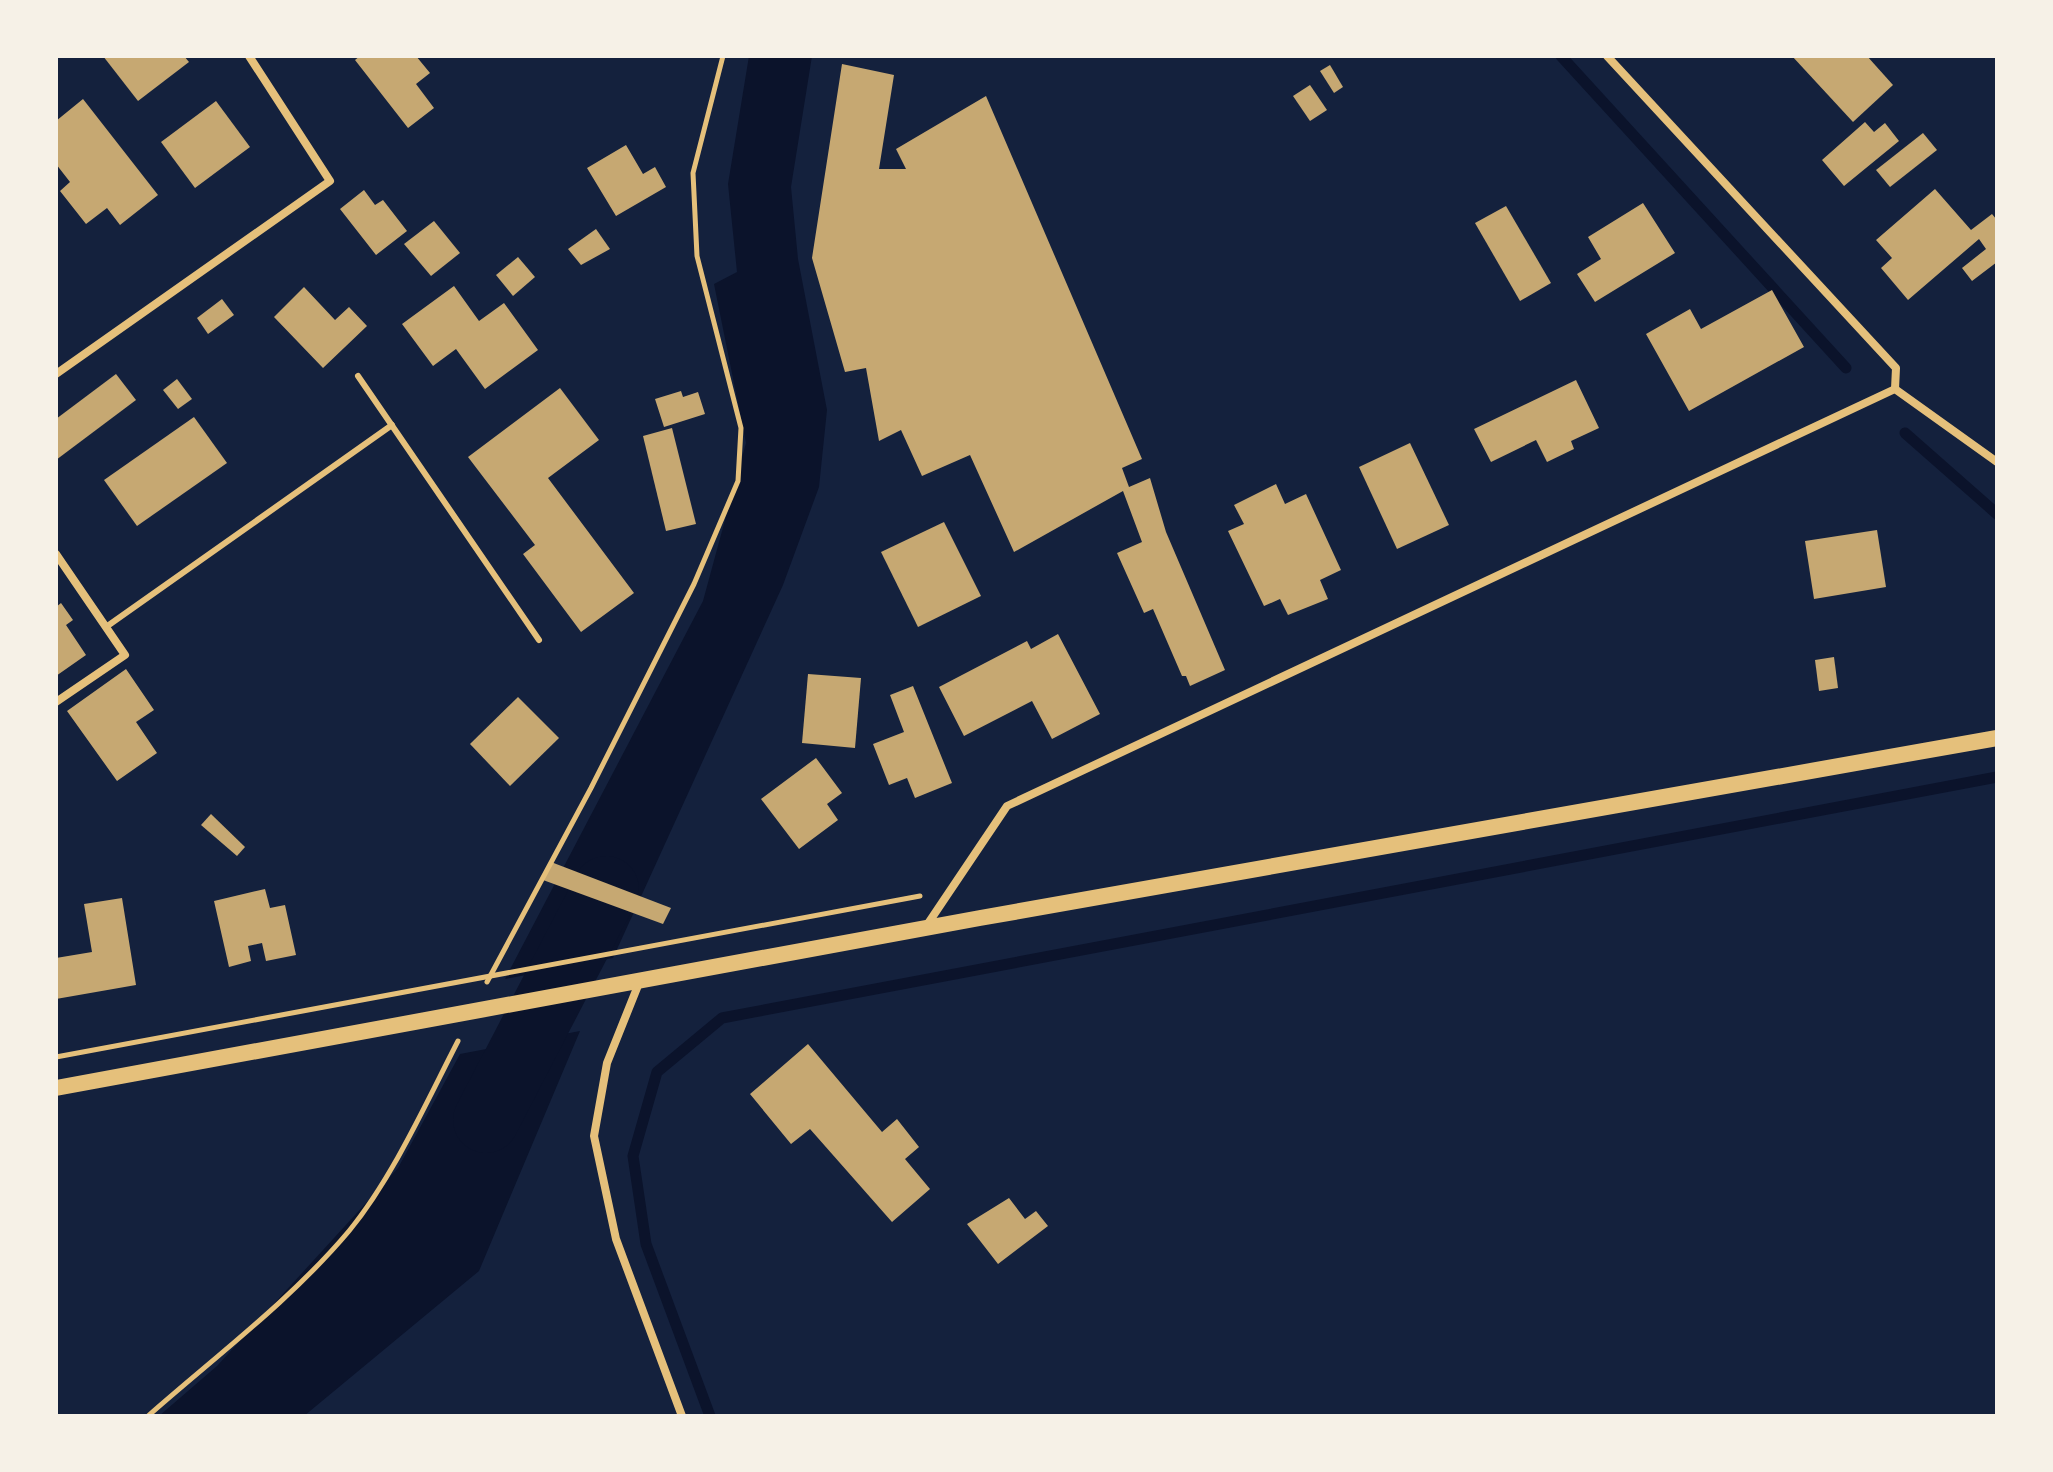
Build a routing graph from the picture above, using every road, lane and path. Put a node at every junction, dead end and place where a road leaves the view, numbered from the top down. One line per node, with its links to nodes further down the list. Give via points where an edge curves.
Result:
1 (249, 56): 4 (street, via 330,181)
2 (723, 56): 16 (path, via 693,173 697,256 741,428 738,481 694,584)
3 (1607, 56): 6 (street, via 1896,368)
4 (56, 374)
5 (358, 376): 7 (lane)
6 (1895, 389): 8 (street); 14 (street, via 1007,806)
7 (392, 425): 10 (lane); 11 (lane)
8 (1997, 462)
9 (56, 554): 10 (street)
10 (106, 627): 12 (street, via 125,655)
11 (539, 640)
12 (56, 702)
13 (1997, 738): 15 (main road)
14 (951, 891): 15 (street); 16 (path)
15 (925, 929): 17 (main road)
16 (492, 973): 18 (path); 19 (path)
17 (639, 983): 18 (main road); 22 (street, via 607,1063 594,1136 616,1239)
18 (469, 1013): 20 (main road); 21 (path, via 409,1134 351,1227 314,1271)
19 (56, 1057)
20 (56, 1088)
21 (148, 1416)
22 (682, 1416)

